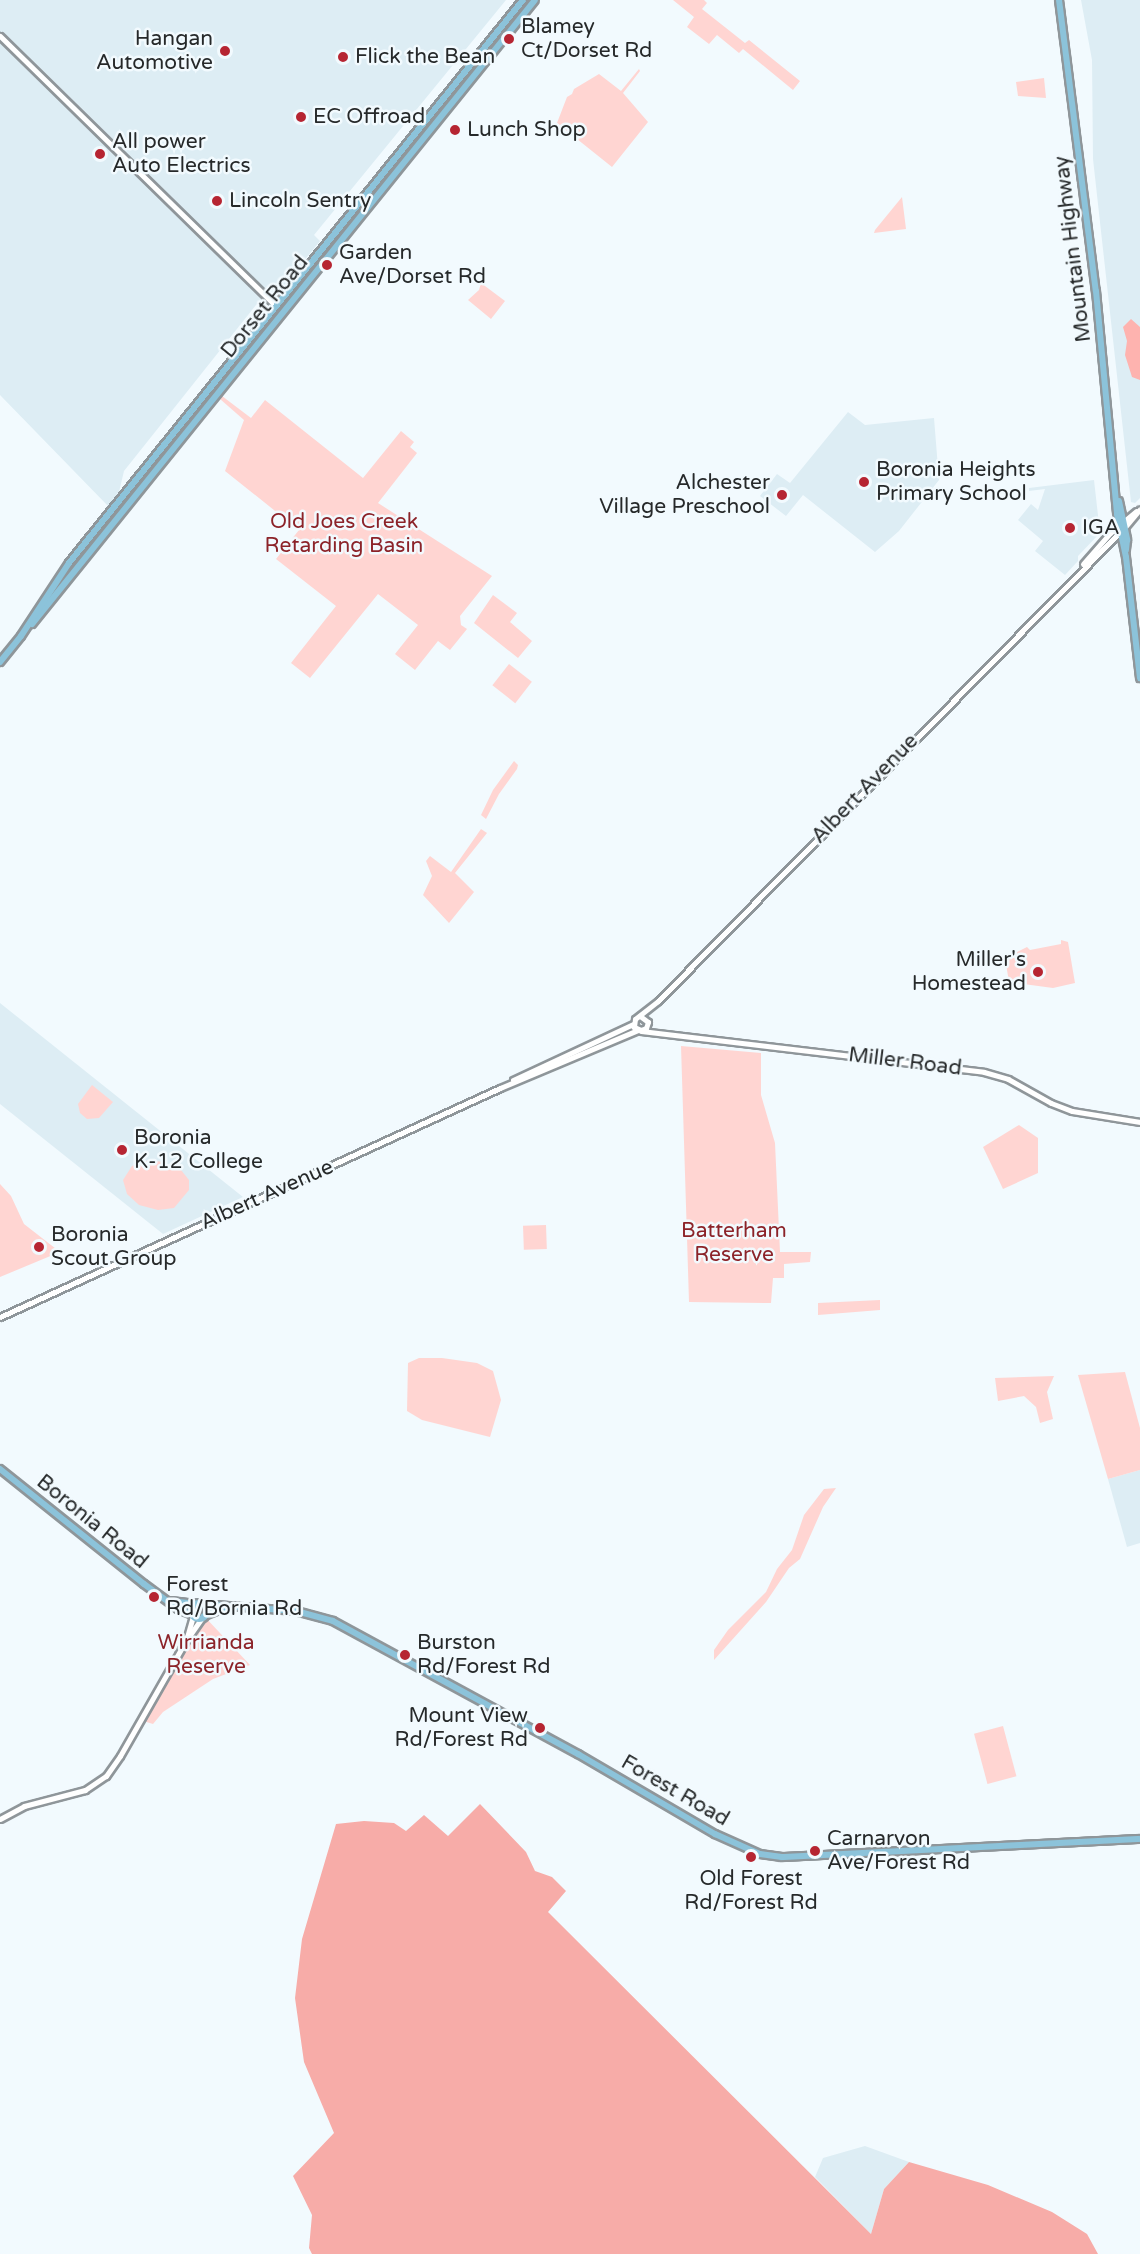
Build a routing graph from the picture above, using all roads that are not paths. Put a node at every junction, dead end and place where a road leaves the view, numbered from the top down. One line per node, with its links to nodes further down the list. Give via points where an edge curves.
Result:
1 (524, 0): 5 (main road, Dorset Road)
2 (535, 0): 6 (main road, Dorset Road)
3 (1059, 0): 14 (main road, Mountain Highway)
4 (0, 36): 9 (main road)
5 (409, 144): 6 (main road); 7 (main road, Dorset Road)
6 (416, 149): 8 (main road, Dorset Road)
7 (325, 247): 8 (main road); 9 (main road, Dorset Road)
8 (334, 249): 10 (main road, Dorset Road)
9 (276, 306): 10 (main road); 12 (main road, Dorset Road)
10 (283, 312): 13 (main road, Dorset Road)
11 (1140, 509): 14 (main road)
12 (104, 519): 13 (main road); 17 (main road, Dorset Road)
13 (111, 525): 18 (main road, Dorset Road)
14 (1122, 526): 15 (main road, Albert Avenue); 16 (main road, Mountain Highway); 19 (main road, Albert Avenue)
15 (1107, 545): 16 (main road, via 1115,544); 19 (main road, Albert Avenue)
16 (1125, 554): 22 (main road, Mountain Highway)
17 (69, 563): 18 (main road); 20 (main road, Dorset Road)
18 (76, 568): 20 (main road, Dorset Road)
19 (1073, 577): 23 (main road, Albert Avenue)
20 (21, 636): 21 (main road, Dorset Road)
21 (0, 662)
22 (1140, 678)
23 (658, 1001): 24 (main road, Albert Avenue); 25 (main road, Albert Avenue)
24 (640, 1016): 25 (main road, Miller Road); 26 (main road, Albert Avenue)
25 (647, 1022): 27 (main road, Albert Avenue); 28 (main road, Miller Road)
26 (633, 1024): 27 (main road); 29 (main road, Albert Avenue)
27 (639, 1030): 28 (main road, Miller Road); 29 (main road, Albert Avenue)
28 (662, 1034): 30 (main road, Miller Road, via 984,1072 1008,1079 1072,1111)
29 (543, 1068): 31 (main road, Albert Avenue)
30 (1140, 1122)
31 (0, 1317)
32 (0, 1469): 33 (main road, Boronia Road)
33 (164, 1599): 34 (main road, Boronia Road); 37 (main road, Boronia Road)
34 (194, 1604): 35 (main road); 37 (main road)
35 (202, 1604): 36 (main road, Forest Road); 38 (main road, via 206,1609)
36 (230, 1607): 38 (main road, Forest Road); 41 (main road, Forest Road, via 296,1611 333,1621 578,1754 715,1834 760,1854 782,1857)
37 (193, 1615): 38 (main road); 39 (main road)
38 (204, 1616): 39 (main road)
39 (185, 1642): 40 (main road, via 103,1779 85,1790 24,1806)
40 (0, 1819)
41 (1140, 1839)

